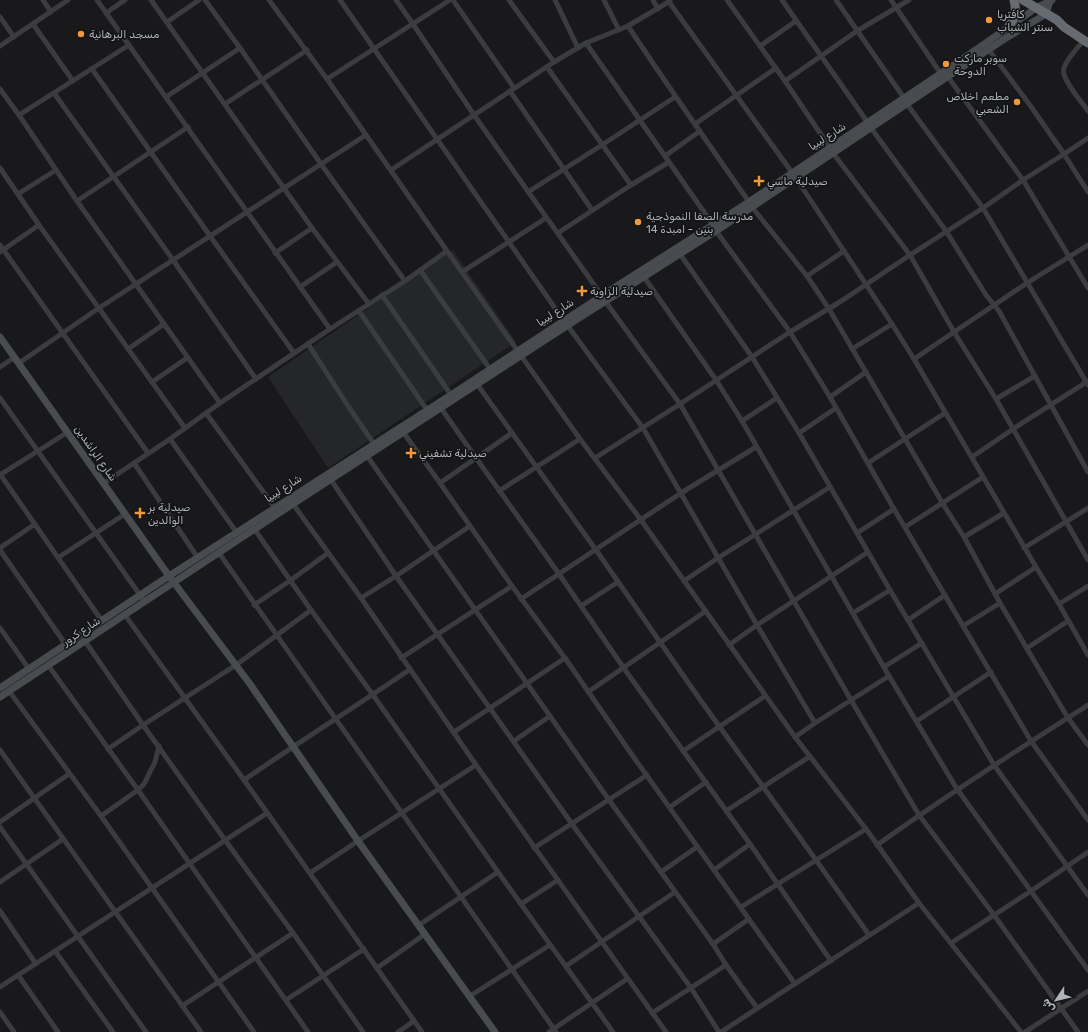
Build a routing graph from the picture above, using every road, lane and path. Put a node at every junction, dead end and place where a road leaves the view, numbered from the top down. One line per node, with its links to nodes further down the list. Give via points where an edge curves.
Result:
1 (43, 0): 29 (street)
2 (68, 0): 29 (street)
3 (97, 0): 30 (street)
4 (126, 0): 30 (street)
5 (151, 0): 34 (street)
6 (199, 0): 34 (street)
7 (205, 0): 47 (street)
8 (269, 0): 50 (street)
9 (340, 0): 49 (street)
10 (396, 0): 36 (street)
11 (450, 0): 36 (street)
12 (453, 0): 64 (street)
13 (509, 0): 53 (street)
14 (555, 0): 48 (street)
15 (604, 0): 39 (street)
16 (653, 0): 26 (street)
17 (727, 0): 46 (street)
18 (782, 0): 33 (street)
19 (836, 0): 40 (street)
20 (891, 0): 27 (street)
21 (909, 0): 27 (street)
22 (1015, 0): 28 (highway); 38 (highway, via 1016,15)
23 (1023, 0): 28 (highway)
24 (670, 1): 26 (street); 66 (street)
25 (1051, 1): 28 (main road, شارع ليبيا); 31 (main road)
26 (658, 8): 37 (street)
27 (896, 8): 40 (street); 58 (street)
28 (1033, 9): 31 (highway); 38 (main road, شارع ليبيا)
29 (51, 12): 35 (street)
30 (106, 13): 45 (street)
31 (1044, 15): 42 (highway, via 1054,24 1064,27); 51 (main road, شارع ليبيا)
32 (0, 17): 41 (street)
33 (796, 21): 46 (street); 52 (street)
34 (167, 22): 57 (street)
35 (33, 24): 41 (street); 61 (street)
36 (413, 24): 49 (street); 73 (street)
37 (628, 26): 39 (street); 68 (street)
38 (1009, 26): 58 (main road, شارع ليبيا)
39 (619, 30): 43 (street)
40 (857, 31): 52 (street); 69 (street)
41 (14, 37): 44 (street)
42 (1086, 42): 71 (street, via 1065,65 1063,72 1065,79)
43 (586, 43): 48 (street); 74 (street)
44 (0, 46)
45 (129, 46): 56 (street); 67 (street)
46 (760, 46): 55 (street)
47 (240, 48): 57 (street); 60 (street)
48 (578, 48): 53 (street)
49 (374, 49): 59 (street); 81 (street)
50 (307, 50): 59 (street); 60 (street)
51 (989, 50): 58 (main road, شارع ليبيا); 85 (street)
52 (821, 55): 62 (street); 76 (street)
53 (554, 62): 54 (street)
54 (547, 67): 64 (street); 82 (street)
55 (776, 68): 62 (street); 66 (street)
56 (92, 69): 61 (street); 84 (street)
57 (202, 72): 67 (street); 70 (street)
58 (944, 75): 69 (main road, شارع ليبيا); 95 (street)
59 (327, 79): 79 (street)
60 (262, 80): 70 (street); 88 (street)
61 (73, 81): 65 (street)
62 (785, 81): 83 (street)
63 (0, 89): 72 (street)
64 (512, 90): 73 (street); 90 (street)
65 (54, 93): 72 (street); 93 (street)
66 (736, 96): 75 (street); 94 (street)
67 (166, 97): 77 (street)
68 (675, 97): 74 (street); 75 (street)
69 (905, 101): 76 (main road, شارع ليبيا); 103 (street)
70 (225, 104): 97 (street)
71 (1088, 110)
72 (19, 115): 91 (street)
73 (474, 115): 81 (street); 98 (street)
74 (640, 120): 82 (street); 86 (street)
75 (695, 124): 78 (street)
76 (869, 125): 83 (main road, شارع ليبيا); 110 (street)
77 (188, 127): 84 (street); 105 (street)
78 (700, 131): 86 (street); 102 (street)
79 (366, 135): 88 (street); 92 (street)
80 (1088, 138): 85 (street)
81 (436, 139): 92 (street); 113 (street)
82 (602, 145): 90 (street); 96 (street)
83 (832, 150): 94 (main road, شارع ليبيا); 121 (street)
84 (151, 152): 93 (street); 112 (street)
85 (1064, 154): 95 (street); 99 (street)
86 (665, 156): 87 (street)
87 (668, 162): 96 (street); 109 (street)
88 (321, 164): 97 (street); 130 (street)
89 (0, 168): 100 (street)
90 (564, 168): 98 (street); 104 (street)
91 (56, 170): 100 (street); 101 (street)
92 (391, 170): 116 (street)
93 (114, 176): 101 (street); 124 (street)
94 (794, 176): 102 (main road, شارع ليبيا); 118 (street)
95 (1023, 180): 103 (street); 123 (street)
96 (631, 185): 104 (street)
97 (284, 188): 105 (street); 108 (street)
98 (528, 192): 106 (street)
99 (1088, 192)
100 (18, 194): 107 (street)
101 (77, 201): 132 (street)
102 (750, 205): 109 (main road, شارع ليبيا); 128 (street)
103 (983, 208): 110 (street); 131 (street)
104 (592, 210): 111 (street)
105 (248, 212): 112 (street); 119 (street)
106 (546, 218): 111 (street); 113 (street)
107 (39, 225): 117 (street); 140 (street)
108 (312, 228): 119 (street); 125 (street)
109 (714, 228): 120 (main road, شارع ليبيا); 122 (main road, شارع ليبيا); 147 (street)
110 (946, 231): 121 (street); 139 (street)
111 (558, 234): 137 (street)
112 (210, 236): 124 (street); 154 (street)
113 (508, 242): 127 (street); 143 (street)
114 (0, 245): 117 (street)
115 (1088, 245): 123 (street)
116 (447, 250): 126 (street); 127 (street)
117 (2, 251): 149 (street)
118 (844, 251): 128 (street); 133 (street)
119 (275, 253): 134 (street)
120 (680, 254): 122 (main road, شارع ليبيا); 156 (street)
121 (910, 254): 133 (street); 148 (street)
122 (671, 255): 129 (main road, شارع ليبيا); 137 (main road, شارع ليبيا)
123 (1069, 257): 131 (street); 135 (street)
124 (173, 260): 132 (street); 164 (street)
125 (337, 262): 134 (street); 138 (street)
126 (420, 270): 130 (street); 161 (street)
127 (462, 272): 155 (street)
128 (807, 276): 141 (street)
129 (644, 277): 137 (main road, شارع ليبيا); 165 (street)
130 (405, 281): 136 (street)
131 (1027, 283): 139 (street); 167 (street)
132 (136, 284): 140 (street); 144 (street)
133 (866, 284): 141 (street); 145 (street)
134 (300, 287): 146 (street)
135 (1088, 288)
136 (382, 295): 138 (street); 169 (street)
137 (603, 299): 143 (main road, شارع ليبيا); 175 (street)
138 (369, 304): 142 (street)
139 (994, 305): 148 (street); 163 (street)
140 (99, 308): 149 (street); 152 (street)
141 (829, 309): 147 (street); 153 (street)
142 (359, 311): 146 (street); 179 (street)
143 (566, 323): 155 (main road, شارع ليبيا); 184 (street)
144 (164, 324): 152 (street); 157 (street)
145 (892, 324): 153 (street); 158 (street)
146 (330, 329): 151 (street)
147 (790, 332): 156 (street); 170 (street)
148 (954, 332): 158 (street); 173 (street)
149 (63, 333): 159 (street); 196 (street)
150 (0, 337): 159 (main road, شارع الراشدين)
151 (308, 344): 154 (street); 193 (street)
152 (128, 349): 166 (street)
153 (852, 349): 162 (street)
154 (294, 353): 164 (street)
155 (520, 353): 161 (main road, شارع ليبيا); 168 (main road, شارع ليبيا); 191 (street)
156 (752, 357): 165 (street); 172 (street)
157 (187, 358): 166 (street); 174 (street)
158 (914, 359): 181 (street)
159 (17, 360): 160 (street); 186 (main road, شارع الراشدين)
160 (0, 367)
161 (490, 369): 169 (main road, شارع ليبيا)
162 (866, 372): 170 (street); 192 (street)
163 (1034, 376): 173 (street); 176 (street)
164 (256, 379): 174 (street)
165 (716, 380): 175 (street); 182 (street)
166 (152, 382): 183 (street)
167 (1088, 382): 176 (street)
168 (477, 384): 177 (main road, شارع ليبيا); 188 (street)
169 (451, 395): 179 (main road, شارع ليبيا)
170 (830, 397): 178 (street)
171 (0, 398): 195 (street)
172 (778, 398): 182 (street); 189 (street)
173 (996, 399): 185 (street)
174 (220, 403): 180 (street)
175 (680, 404): 184 (street); 204 (street)
176 (1051, 406): 185 (street); 205 (street)
177 (441, 408): 187 (main road, شارع ليبيا); 198 (street)
178 (836, 408): 189 (street); 201 (street)
179 (427, 410): 193 (main road, شارع ليبيا)
180 (206, 413): 183 (street); 217 (street)
181 (946, 413): 192 (street); 200 (street)
182 (742, 421): 194 (street)
183 (185, 428): 190 (street)
184 (643, 428): 199 (street); 213 (street)
185 (1013, 430): 200 (street); 224 (street)
186 (68, 432): 195 (street); 210 (main road, شارع الراشدين)
187 (403, 432): 197 (main road, شارع ليبيا); 209 (street)
188 (512, 433): 198 (street); 203 (street)
189 (799, 433): 211 (street)
190 (170, 439): 196 (street); 230 (street)
191 (580, 439): 199 (street); 203 (street)
192 (905, 439): 201 (street); 216 (street)
193 (374, 444): 207 (main road, شارع ليبيا)
194 (756, 447): 204 (street); 220 (street)
195 (38, 451): 206 (street); 229 (street)
196 (148, 453): 202 (street)
197 (367, 456): 207 (main road, شارع ليبيا); 237 (street)
198 (476, 458): 209 (street); 212 (street)
199 (595, 458): 223 (street)
200 (972, 458): 208 (street)
201 (868, 463): 219 (street)
202 (134, 464): 210 (street); 242 (street)
203 (536, 467): 212 (street); 236 (street)
204 (718, 470): 213 (street); 232 (street)
205 (1088, 472)
206 (0, 474): 225 (street)
207 (329, 477): 214 (main road, شارع ليبيا); 248 (street)
208 (983, 477): 216 (street); 221 (street)
209 (440, 483): 226 (street)
210 (104, 484): 222 (main road, شارع الراشدين)
211 (830, 487): 220 (street); 231 (street)
212 (499, 491): 246 (street)
213 (681, 493): 223 (street); 243 (street)
214 (303, 494): 215 (main road, شارع ليبيا); 217 (main road, شارع ليبيا)
215 (293, 504): 228 (main road, شارع ليبيا); 240 (street)
216 (944, 504): 227 (street); 233 (street)
217 (275, 508): 230 (main road, شارع ليبيا)
218 (1088, 508): 224 (street)
219 (894, 509): 227 (street); 231 (street)
220 (793, 510): 232 (street); 249 (street)
221 (1004, 513): 233 (street); 234 (street)
222 (125, 514): 229 (street); 247 (main road, شارع الراشدين)
223 (641, 520): 236 (street); 251 (street)
224 (1066, 522): 234 (street); 244 (street)
225 (35, 524): 235 (street); 241 (street)
226 (470, 526): 237 (street); 254 (street)
227 (905, 528): 258 (street)
228 (255, 530): 239 (main road, شارع ليبيا); 250 (street)
229 (96, 533): 241 (street); 259 (street)
230 (237, 533): 242 (main road, شارع ليبيا)
231 (857, 533): 238 (street)
232 (755, 534): 243 (street); 262 (street)
233 (964, 537): 257 (street)
234 (1024, 548): 245 (street)
235 (0, 549): 284 (street)
236 (596, 550): 246 (street); 252 (street)
237 (433, 551): 248 (street); 269 (street)
238 (868, 552): 249 (street); 256 (street)
239 (219, 553): 253 (main road, شارع ليبيا); 266 (street)
240 (328, 553): 250 (street); 260 (street)
241 (59, 557): 274 (street)
242 (198, 558): 247 (main road, شارع ليبيا)
243 (718, 558): 251 (street); 276 (street)
244 (1088, 560)
245 (1036, 567): 257 (street); 265 (street)
246 (559, 574): 261 (street); 267 (street)
247 (169, 576): 253 (main road, شارع الراشدين); 259 (main road, شارع كرور)
248 (396, 576): 260 (street); 279 (street)
249 (831, 576): 262 (street); 271 (street)
250 (291, 580): 266 (street); 268 (street)
251 (684, 581): 270 (street)
252 (618, 582): 267 (street); 282 (street)
253 (174, 583): 263 (main road, شارع كرور); 291 (main road, شارع الراشدين)
254 (512, 586): 261 (street); 269 (street)
255 (1088, 586): 265 (street)
256 (890, 590): 271 (street); 273 (street)
257 (995, 594): 264 (street)
258 (945, 595): 273 (street); 277 (street)
259 (140, 596): 263 (street); 274 (main road, شارع كرور)
260 (361, 598): 288 (street)
261 (521, 599): 289 (street)
262 (794, 601): 276 (street); 307 (street)
263 (144, 602): 272 (main road, شارع كرور)
264 (1000, 603): 277 (street); 286 (street)
265 (1059, 604): 275 (street)
266 (254, 605): 280 (street)
267 (581, 606): 292 (street)
268 (311, 610): 280 (street); 302 (street)
269 (475, 610): 279 (street); 298 (street)
270 (706, 611): 282 (street); 285 (street)
271 (853, 613): 293 (street)
272 (125, 615): 281 (main road, شارع كرور); 306 (street)
273 (908, 620): 283 (street)
274 (102, 621): 284 (main road, شارع كرور)
275 (1068, 621): 286 (street); 287 (street)
276 (757, 626): 285 (street); 314 (street)
277 (964, 626): 296 (street)
278 (0, 628): 294 (street)
279 (437, 634): 288 (street); 309 (street)
280 (276, 635): 291 (street); 312 (street)
281 (85, 641): 290 (main road, شارع كرور); 315 (street)
282 (660, 643): 292 (street); 316 (street)
283 (922, 643): 293 (street); 305 (street)
284 (66, 645): 294 (main road, شارع كرور)
285 (730, 645): 303 (street)
286 (1027, 648): 311 (street)
287 (1088, 655)
288 (401, 658): 295 (street)
289 (565, 658): 298 (street); 301 (street)
290 (48, 665): 300 (main road, شارع كرور); 324 (street)
291 (236, 665): 306 (street); 323 (main road, شارع الراشدين)
292 (623, 667): 301 (street); 326 (street)
293 (884, 667): 297 (street)
294 (29, 669): 299 (main road, شارع كرور)
295 (409, 670): 302 (street); 317 (street)
296 (990, 672): 305 (street); 320 (street)
297 (889, 676): 307 (street); 313 (street)
298 (527, 684): 309 (street); 310 (street)
299 (0, 688)
300 (9, 691): 304 (main road, شارع كرور); 330 (street)
301 (588, 692): 331 (street)
302 (373, 695): 312 (street); 337 (street)
303 (765, 696): 316 (street); 318 (street)
304 (0, 697)
305 (953, 697): 313 (street); 328 (street)
306 (185, 698): 315 (street); 332 (street)
307 (851, 700): 314 (street); 344 (street)
308 (1088, 705): 311 (street)
309 (490, 708): 317 (street); 319 (street)
310 (550, 716): 319 (street); 339 (street)
311 (1068, 718): 320 (street); 321 (street)
312 (336, 719): 323 (street); 343 (street)
313 (917, 721): 335 (street)
314 (815, 723): 318 (street)
315 (143, 725): 322 (street); 324 (street)
316 (720, 727): 326 (street); 334 (street)
317 (454, 732): 329 (street)
318 (794, 737): 327 (street)
319 (514, 741): 348 (street)
320 (1031, 742): 328 (street); 346 (street)
321 (1088, 745)
322 (159, 746): 336 (street, via 155,762 144,784); 352 (street)
323 (293, 746): 332 (street); 353 (main road, شارع الراشدين)
324 (108, 749): 336 (street)
325 (0, 750): 338 (street)
326 (683, 751): 333 (street)
327 (810, 757): 334 (street); 350 (street)
328 (994, 765): 335 (street); 362 (street)
329 (476, 766): 337 (street); 357 (street)
330 (69, 774): 338 (street); 345 (street)
331 (647, 775): 339 (street); 340 (street)
332 (244, 780): 342 (street)
333 (706, 782): 340 (street); 341 (street)
334 (764, 787): 341 (street); 359 (street)
335 (957, 789): 344 (street); 371 (street)
336 (138, 790): 345 (street); 360 (street)
337 (439, 790): 343 (street); 364 (street)
338 (34, 798): 347 (street); 351 (street)
339 (609, 800): 348 (street); 365 (street)
340 (670, 807): 356 (street)
341 (726, 811): 354 (street)
342 (267, 813): 352 (street); 366 (street)
343 (402, 813): 353 (street); 374 (street)
344 (919, 815): 355 (street); 380 (street)
345 (101, 816): 370 (street)
346 (1088, 820)
347 (0, 822)
348 (572, 824): 357 (street); 381 (street)
349 (0, 827): 361 (street)
350 (866, 830): 355 (street); 359 (street)
351 (63, 839): 361 (street); 379 (street)
352 (225, 840): 360 (street); 384 (street)
353 (358, 841): 366 (street); 383 (main road, شارع الراشدين)
354 (750, 844): 363 (street); 369 (street)
355 (877, 845): 375 (street)
356 (697, 847): 363 (street); 365 (street)
357 (534, 848): 367 (street)
358 (1088, 852): 362 (street)
359 (816, 860): 369 (street); 386 (street)
360 (190, 863): 370 (street); 394 (street)
361 (26, 865): 368 (street); 387 (street)
362 (1067, 866): 371 (street); 373 (street)
363 (714, 870): 377 (street)
364 (498, 872): 374 (street); 376 (street)
365 (661, 872): 372 (street)
366 (310, 873): 392 (street)
367 (558, 880): 376 (street); 388 (street)
368 (0, 882)
369 (778, 884): 377 (street); 395 (street)
370 (151, 888): 379 (street); 405 (street)
371 (1031, 891): 380 (street); 401 (street)
372 (675, 892): 381 (street); 390 (street)
373 (1088, 895)
374 (461, 897): 383 (street); 400 (street)
375 (919, 903): 386 (street); 389 (street)
376 (521, 904): 391 (street)
377 (741, 907): 382 (street)
378 (0, 911): 396 (street)
379 (115, 911): 387 (street); 413 (street)
380 (994, 915): 389 (street); 415 (street)
381 (639, 917): 388 (street); 408 (street)
382 (749, 919): 390 (street); 406 (street)
383 (419, 925): 385 (main road, شارع الراشدين)
384 (293, 933): 394 (street); 403 (street)
385 (425, 934): 399 (street); 410 (main road, شارع الراشدين)
386 (869, 935): 395 (street)
387 (78, 937): 393 (street); 423 (street)
388 (602, 942): 398 (street); 404 (street)
389 (951, 943): 434 (street)
390 (713, 944): 397 (street)
391 (550, 945): 398 (street); 400 (street)
392 (364, 949): 399 (street); 403 (street)
393 (55, 951): 396 (street); 422 (street)
394 (256, 958): 405 (street); 411 (street)
395 (831, 961): 406 (street)
396 (36, 964): 402 (street)
397 (726, 965): 408 (street); 414 (street)
398 (566, 966): 412 (street)
399 (377, 968): 418 (street)
400 (512, 969): 410 (street); 419 (street)
401 (1088, 970)
402 (18, 975): 407 (street); 421 (street)
403 (323, 976): 411 (street); 427 (street)
404 (627, 979): 412 (street); 417 (street)
405 (219, 982): 413 (street); 425 (street)
406 (795, 984): 414 (street)
407 (0, 987)
408 (691, 988): 417 (street); 433 (street)
409 (1088, 991): 415 (street)
410 (470, 996): 430 (main road, شارع الراشدين)
411 (286, 1000): 426 (street)
412 (592, 1003): 419 (street); 431 (street)
413 (182, 1006): 424 (street)
414 (757, 1008): 433 (street)
415 (1061, 1008): 435 (street); 436 (street)
416 (0, 1012): 420 (street)
417 (652, 1012): 432 (street)
418 (414, 1021): 428 (street); 429 (street)
419 (553, 1031)
420 (14, 1032)
421 (58, 1032)
422 (114, 1032)
423 (146, 1032)
424 (201, 1032)
425 (254, 1032)
426 (308, 1032)
427 (363, 1032)
428 (398, 1032)
429 (422, 1032)
430 (495, 1032)
431 (613, 1032)
432 (666, 1032)
433 (720, 1032)
434 (1020, 1032)
435 (1025, 1032)
436 (1078, 1032)

